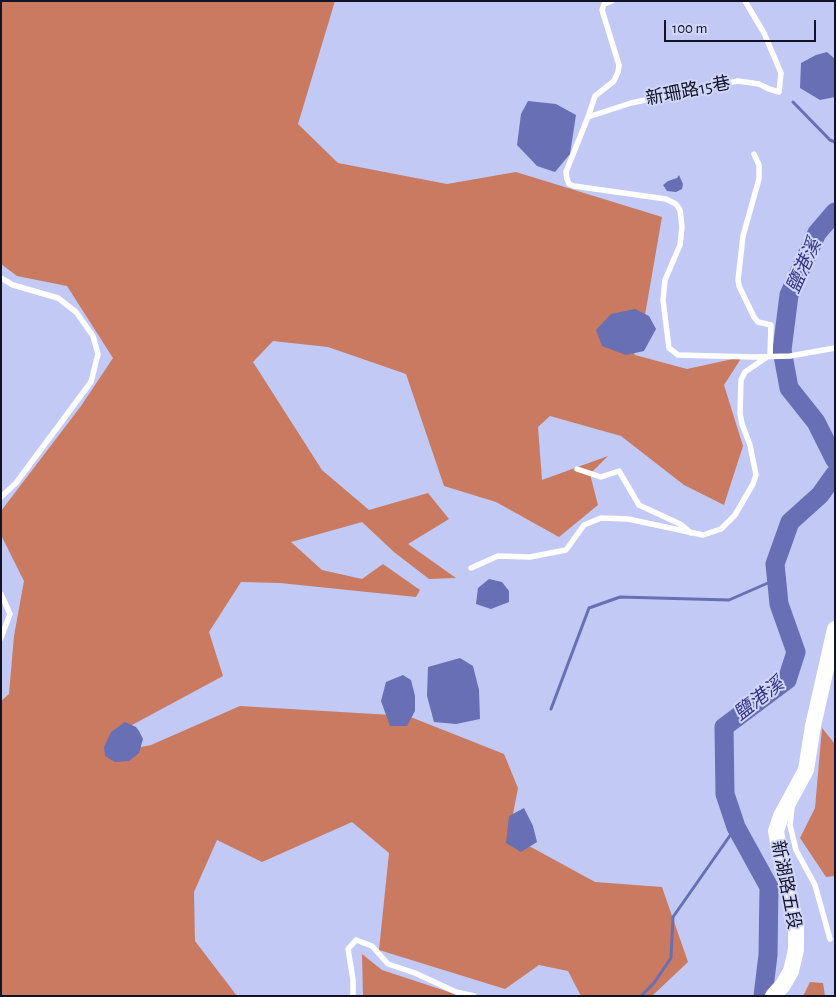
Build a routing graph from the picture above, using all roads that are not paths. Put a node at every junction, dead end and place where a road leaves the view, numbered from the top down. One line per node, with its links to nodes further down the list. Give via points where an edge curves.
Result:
1 (612, 1): 3 (lane, via 604,4 602,10 619,65 618,72 614,81 594,96)
2 (745, 1): 3 (lane, 新珊路15巷, via 764,33 781,73 779,92 759,84 738,81 631,103)
3 (588, 117): 7 (lane, via 566,172 569,184 666,198 680,210 680,245 665,280 663,300 669,348 678,355)
4 (754, 154): 7 (lane, via 759,165 759,179 743,236 738,280 754,317 758,322 771,326)
5 (1, 278): 9 (lane, via 13,285 58,298 76,312 93,336 98,354 91,382 16,483)
6 (835, 348): 7 (lane)
7 (773, 356): 10 (lane, via 745,372 740,386 741,418 756,475 753,484 728,524 712,533)
8 (577, 469): 10 (lane, via 601,477 619,471 639,505 680,524)
9 (1, 497)
10 (693, 534): 11 (lane, via 628,519 601,518 584,525 566,550 530,557 498,556)
11 (471, 568)
12 (1, 594): 14 (lane, via 10,614)
13 (835, 629): 15 (street, 新湖路五段, via 806,770)
14 (1, 638)
15 (793, 795): 16 (lane, via 790,825 796,850 815,884); 19 (street, 新湖路五段, via 776,830 796,925 796,950 791,971)
16 (830, 939)
17 (353, 996): 18 (lane, via 348,949 356,940 372,946 388,964 456,992)
18 (474, 996)
19 (773, 996)

